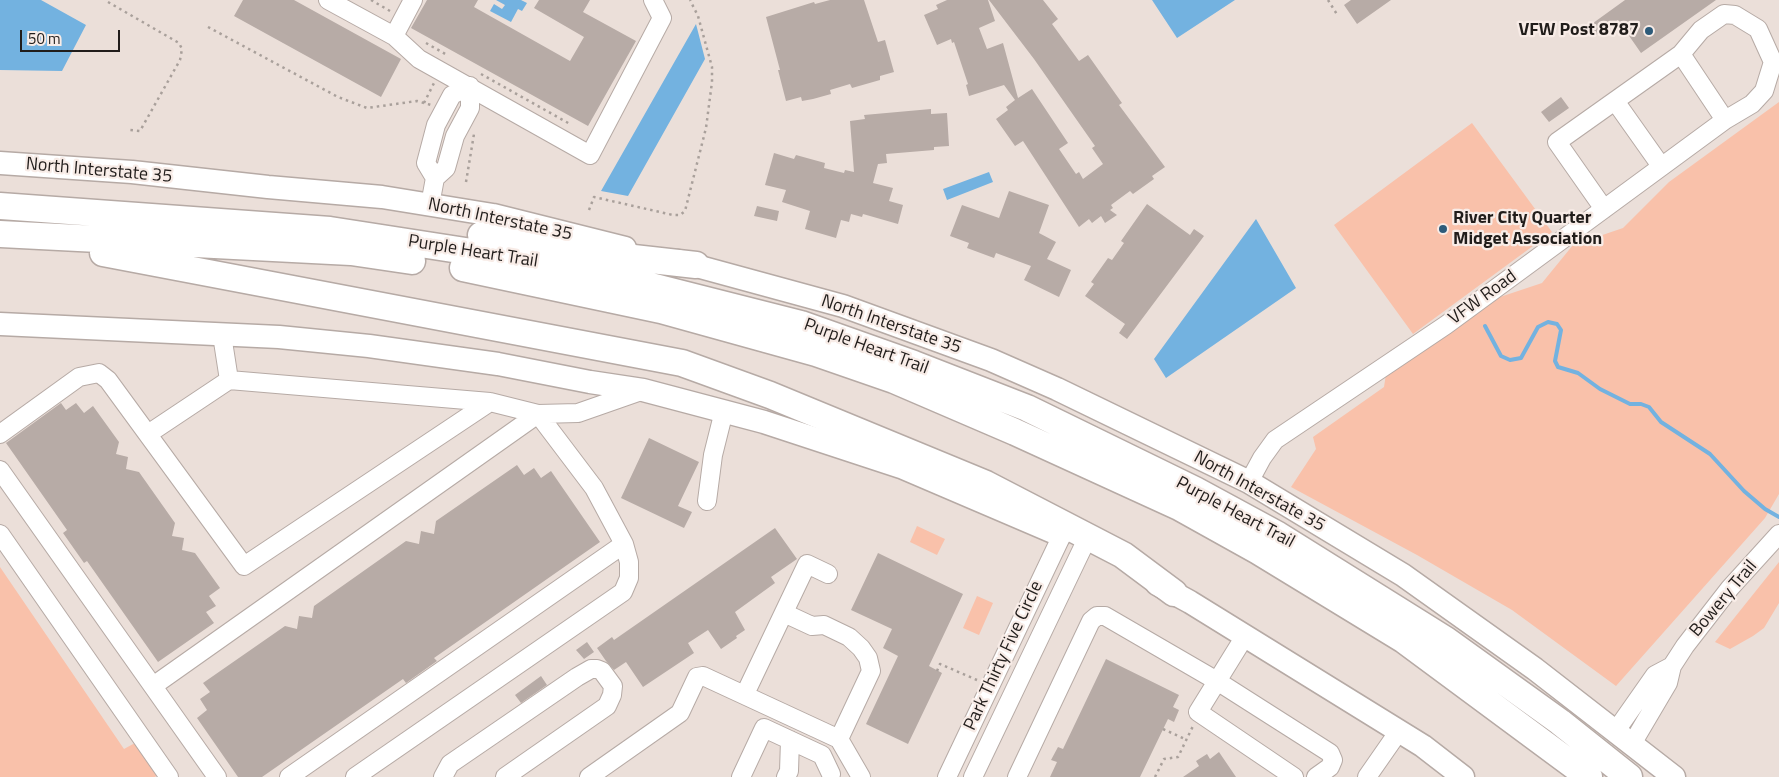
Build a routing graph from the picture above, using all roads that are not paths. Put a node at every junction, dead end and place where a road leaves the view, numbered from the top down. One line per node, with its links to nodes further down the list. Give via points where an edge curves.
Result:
1 (414, 0): 4 (street)
2 (653, 0): 6 (street, via 662,18 590,155)
3 (332, 1): 4 (street)
4 (394, 36): 6 (street, via 419,59)
5 (1681, 54): 7 (street); 8 (street); 8 (street, via 1701,30 1724,14 1735,15 1758,29 1773,62 1768,81 1752,104)
6 (475, 80): 11 (street, via 470,108 455,136 446,168); 11 (street, via 452,95 436,125 426,163)
7 (1615, 101): 10 (street); 14 (street, via 1557,142)
8 (1725, 120): 10 (street, VFW Road)
9 (0, 163): 12 (main road, North Interstate 35, via 132,172 382,197)
10 (1661, 166): 14 (street, VFW Road)
11 (435, 178): 12 (street)
12 (430, 205): 16 (main road, North Interstate 35, via 493,215)
13 (7, 207): 16 (highway, via 172,205 283,213 383,222 580,252); 65 (highway, Purple Heart Trail, via 330,230 588,270 801,324 1026,408 1278,535 1446,640 1560,722)
14 (1604, 209): 27 (street, VFW Road, via 1446,325 1275,440)
15 (1, 234): 35 (highway, via 682,363 805,409 986,484 1123,555); 64 (highway, Purple Heart Trail, via 352,252 477,270 661,310 816,353 894,380 1179,507 1404,640)
16 (696, 265): 27 (main road, North Interstate 35, via 843,306 991,360)
17 (0, 324): 18 (main road)
18 (222, 335): 19 (street); 20 (main road, via 369,346 498,364)
19 (229, 380): 21 (street); 25 (street)
20 (643, 390): 22 (main road); 23 (street, via 578,413)
21 (490, 402): 23 (street); 25 (street, via 244,566)
22 (724, 412): 28 (street, via 713,454); 30 (main road, via 901,467)
23 (538, 414): 32 (street, via 594,488); 39 (street)
24 (0, 434): 25 (street, via 79,377 99,373 108,380)
25 (148, 434)
26 (0, 471): 39 (street)
27 (1249, 482): 42 (main road, North Interstate 35, via 1403,575)
28 (707, 501)
29 (0, 534): 50 (street)
30 (1062, 535): 33 (main road); 57 (street, Park Thirty Five Circle)
31 (1774, 539): 42 (street, Bowery Trail, via 1730,588 1672,666 1668,684)
32 (624, 544): 52 (street); 53 (street, via 629,578 623,592)
33 (1084, 545): 35 (main road); 58 (street, Park Thirty Five Circle)
34 (828, 574): 36 (street, via 807,564)
35 (1174, 594): 37 (main road)
36 (784, 613): 40 (street); 43 (street, via 812,626 824,625 849,637 868,658 871,671)
37 (1245, 636): 38 (street); 41 (main road)
38 (1217, 681): 59 (street, via 1112,619 1097,616 1091,621); 60 (street, via 1198,712); 61 (street, via 1330,753 1333,760 1330,767)
39 (152, 686): 51 (street)
40 (746, 694): 43 (street); 55 (street, via 708,677 697,677 680,713)
41 (1399, 731): 62 (street); 63 (main road)
42 (1624, 738): 66 (main road, North Interstate 35)
43 (839, 739): 46 (street)
44 (790, 740): 45 (street); 48 (street); 56 (street, via 764,728)
45 (814, 751): 48 (street); 49 (street, via 822,755)
46 (857, 770): 49 (street)
47 (447, 771): 54 (street, via 577,677 591,669 602,671 613,686 607,706)
48 (788, 774)
49 (830, 775)
50 (169, 777)
51 (217, 777)
52 (289, 777)
53 (355, 777)
54 (506, 777)
55 (589, 777)
56 (741, 777)
57 (947, 777)
58 (973, 777)
59 (1017, 777)
60 (1294, 777)
61 (1316, 777)
62 (1367, 777)
63 (1463, 777)
64 (1588, 777)
65 (1629, 777)
66 (1674, 777)

